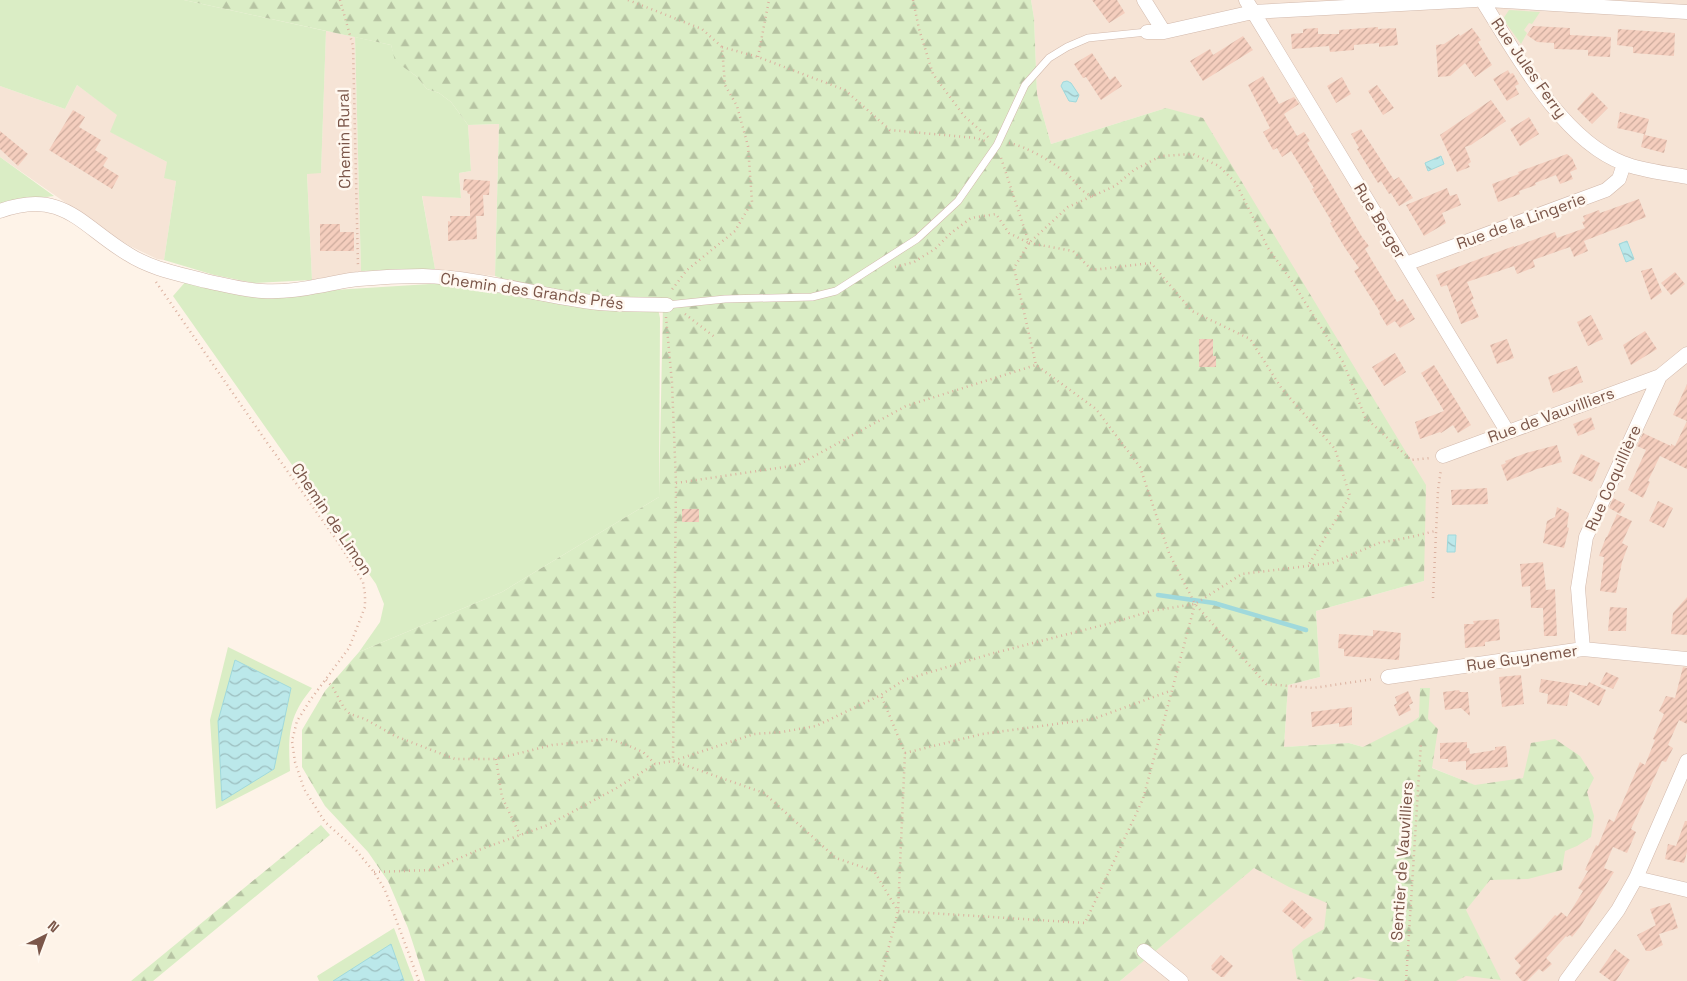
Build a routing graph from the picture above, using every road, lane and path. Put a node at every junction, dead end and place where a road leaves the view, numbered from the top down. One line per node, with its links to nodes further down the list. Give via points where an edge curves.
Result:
1 (340, 0): 24 (path, Chemin Rural, via 353,46)
2 (628, 0): 13 (path, via 702,30)
3 (769, 0): 14 (path)
4 (913, 0): 15 (path, via 918,29 933,74 964,116)
5 (1144, 0): 12 (street)
6 (1476, 0): 9 (street)
7 (1482, 0): 16 (street, Rue Jules Ferry, via 1550,104 1598,150)
8 (1487, 0): 10 (street)
9 (1250, 6): 12 (street); 22 (street, Rue Berger)
10 (1687, 12)
11 (1147, 32): 12 (street); 15 (lane, via 1088,38 1049,58 1025,85)
12 (1164, 32)
13 (722, 47): 14 (path); 25 (path, via 725,85 736,106 748,146 752,202 735,231 687,270 665,299)
14 (758, 57): 15 (path, via 845,90 890,130 976,138)
15 (997, 145): 18 (path, via 1010,142 1041,156 1067,174 1085,194); 20 (path); 25 (lane, via 958,201 917,239 836,291 812,297 725,299)
16 (1624, 164): 17 (street, Rue Jules Ferry); 22 (street, Rue de la Lingerie, via 1619,178 1606,190)
17 (1687, 178)
18 (1094, 196): 20 (path, via 1068,207); 31 (path, via 1162,156 1193,154 1219,166 1236,183 1268,248 1343,362 1365,417 1411,460)
19 (0, 211): 21 (street, Chemin des Grands Prés, via 48,205 68,211)
20 (1029, 244): 23 (path, via 1009,233 996,214 971,218 935,249 914,262); 28 (path, via 1014,268); 34 (path, via 1073,252 1092,270 1151,262 1192,311 1250,339 1282,389 1335,449 1350,496)
21 (146, 263): 24 (street, Chemin des Grands Prés, via 242,289 263,291 315,287); 40 (path, Chemin de Limon, via 158,286 363,582 365,607 349,648)
22 (1406, 264): 30 (street, Rue Berger)
23 (889, 268)
24 (358, 279): 25 (street, Chemin des Grands Prés, via 455,278 598,303)
25 (668, 305): 26 (path); 32 (path)
26 (716, 338)
27 (1687, 354): 29 (street, Rue Coquillière)
28 (1036, 365): 32 (path, via 906,406 798,465); 36 (path, via 1096,409 1140,467 1169,553)
29 (1660, 376): 30 (street, Rue de Vauvilliers); 37 (street, Rue Coquillière, via 1586,537 1578,588)
30 (1507, 431): 31 (street, Rue de Vauvilliers)
31 (1443, 456): 33 (path)
32 (676, 482): 46 (path)
33 (1435, 530): 34 (path, via 1379,543 1332,563); 35 (path)
34 (1308, 566): 36 (path, via 1242,574)
35 (1433, 598)
36 (1195, 604): 39 (path, via 1266,684 1314,688); 41 (path); 42 (path, via 1151,611 994,653 904,680)
37 (1583, 649): 38 (street, Rue Guynemer); 39 (street, Rue Guynemer)
38 (1687, 658)
39 (1388, 677)
40 (326, 680): 45 (path, via 350,714 395,736 455,759); 50 (path, Chemin de Limon, via 297,721 292,741 295,762 304,789 325,822 356,850)
41 (1171, 691): 44 (path, via 1093,719 982,734); 53 (path, via 1143,799 1085,923)
42 (881, 696): 44 (path); 46 (path, via 816,726 754,734)
43 (1421, 742): 58 (path, Sentier de Vauvilliers)
44 (905, 753): 53 (path)
45 (496, 759): 48 (path, via 552,745 609,739 643,752); 49 (path, via 502,796)
46 (673, 761): 48 (path); 53 (path, via 764,793 836,858 874,871)
47 (1687, 761): 51 (street)
48 (655, 764): 49 (path, via 548,825)
49 (520, 835): 50 (path, via 432,870)
50 (374, 872): 55 (path, Chemin de Limon, via 385,890)
51 (1636, 878): 52 (street); 59 (street, via 1618,910)
52 (1687, 890)
53 (898, 911): 56 (path)
54 (1144, 950): 57 (street)
55 (419, 981)
56 (880, 981)
57 (1181, 981)
58 (1406, 981)
59 (1566, 981)

